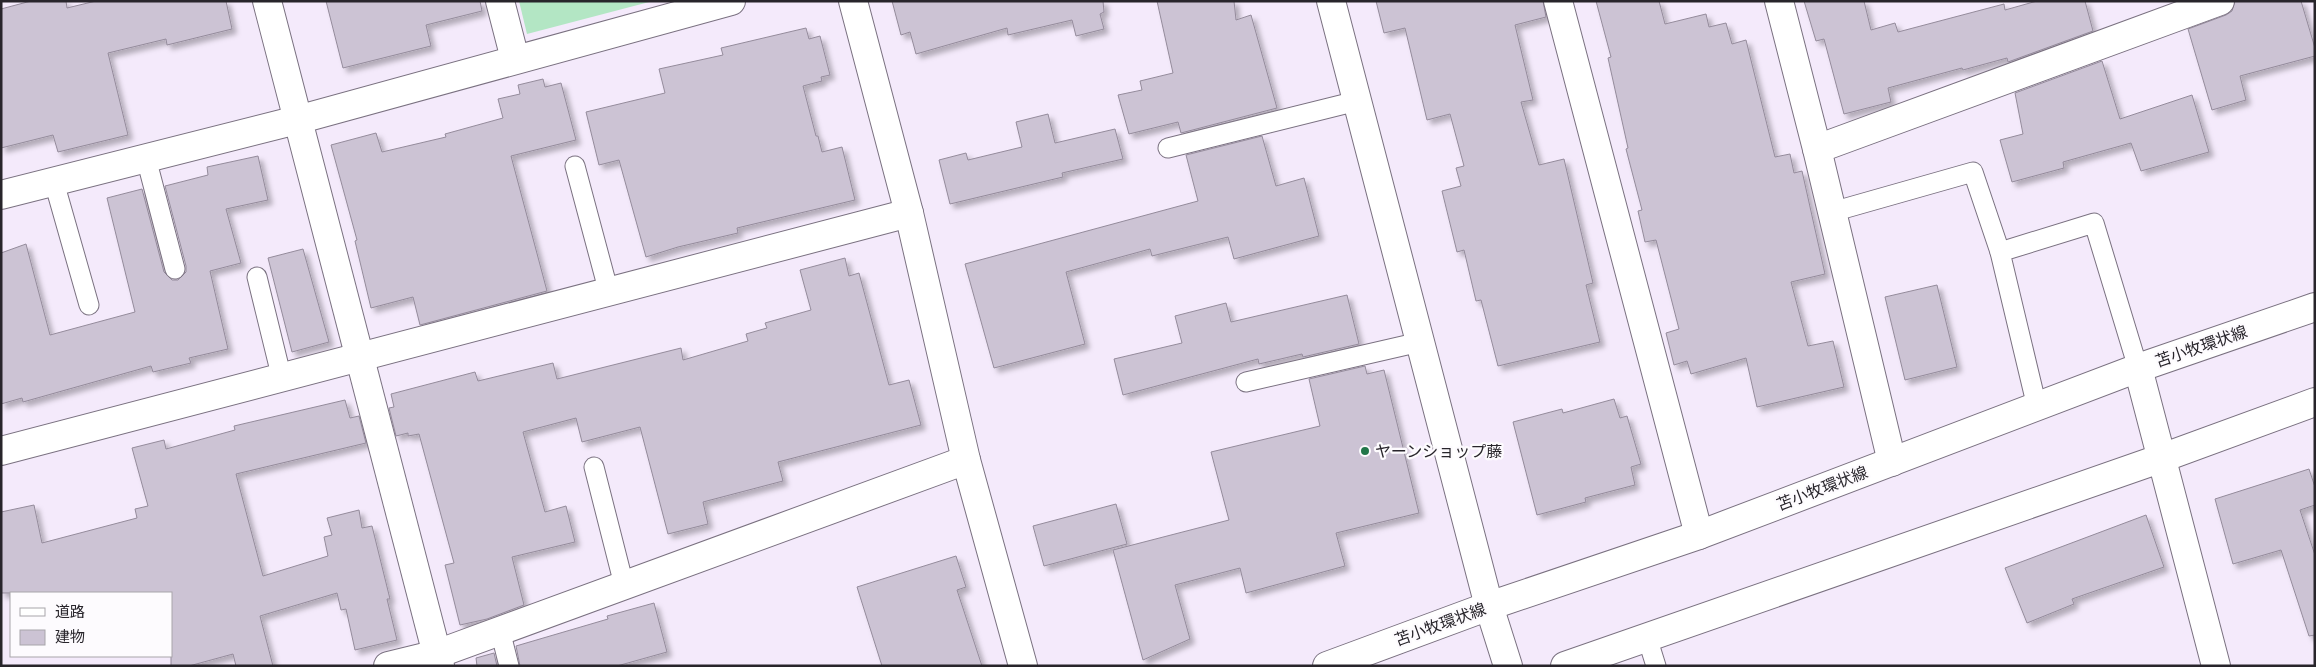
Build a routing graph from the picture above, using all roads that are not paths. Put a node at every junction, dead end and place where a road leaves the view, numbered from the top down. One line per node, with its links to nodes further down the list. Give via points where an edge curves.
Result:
1 (267, 1): 11 (street)
2 (500, 1): 9 (street)
3 (731, 1): 9 (street)
4 (853, 1): 19 (street)
5 (1331, 1): 10 (street)
6 (1558, 1): 38 (street)
7 (1779, 1): 13 (street)
8 (2220, 1): 13 (street)
9 (515, 59): 11 (street)
10 (1357, 101): 12 (lane); 26 (street)
11 (297, 120): 14 (street); 27 (street)
12 (1168, 148)
13 (1817, 149): 18 (street)
14 (146, 158): 16 (street); 21 (lane)
15 (575, 166): 23 (lane)
16 (54, 182): 17 (street); 24 (lane)
17 (1, 196)
18 (1832, 212): 20 (lane, via 1973,172); 36 (street)
19 (910, 213): 23 (street); 35 (street)
20 (2000, 252): 28 (lane, via 2094,223); 32 (lane)
21 (175, 269)
22 (257, 277): 29 (lane)
23 (609, 293): 27 (street)
24 (88, 305)
25 (2315, 307): 28 (street, 苫小牧環状線)
26 (1420, 342): 30 (lane); 40 (street)
27 (361, 358): 29 (street); 43 (street)
28 (2138, 368): 32 (street, 苫小牧環状線); 34 (street)
29 (282, 378): 33 (street)
30 (1246, 382)
31 (2315, 402): 34 (street)
32 (2037, 407): 36 (street, 苫小牧環状線)
33 (1, 451)
34 (2162, 458): 42 (street); 51 (street)
35 (966, 460): 39 (street); 46 (street)
36 (1892, 462): 38 (street, 苫小牧環状線)
37 (594, 467): 39 (lane)
38 (1699, 535): 40 (street, 苫小牧環状線)
39 (624, 585): 41 (street)
40 (1489, 606): 47 (street, 苫小牧環状線); 48 (street)
41 (500, 630): 43 (street); 45 (lane)
42 (1647, 637): 49 (street); 50 (lane)
43 (438, 660): 44 (street)
44 (388, 666)
45 (509, 666)
46 (1023, 666)
47 (1328, 666)
48 (1508, 666)
49 (1565, 666)
50 (1656, 666)
51 (2216, 666)

